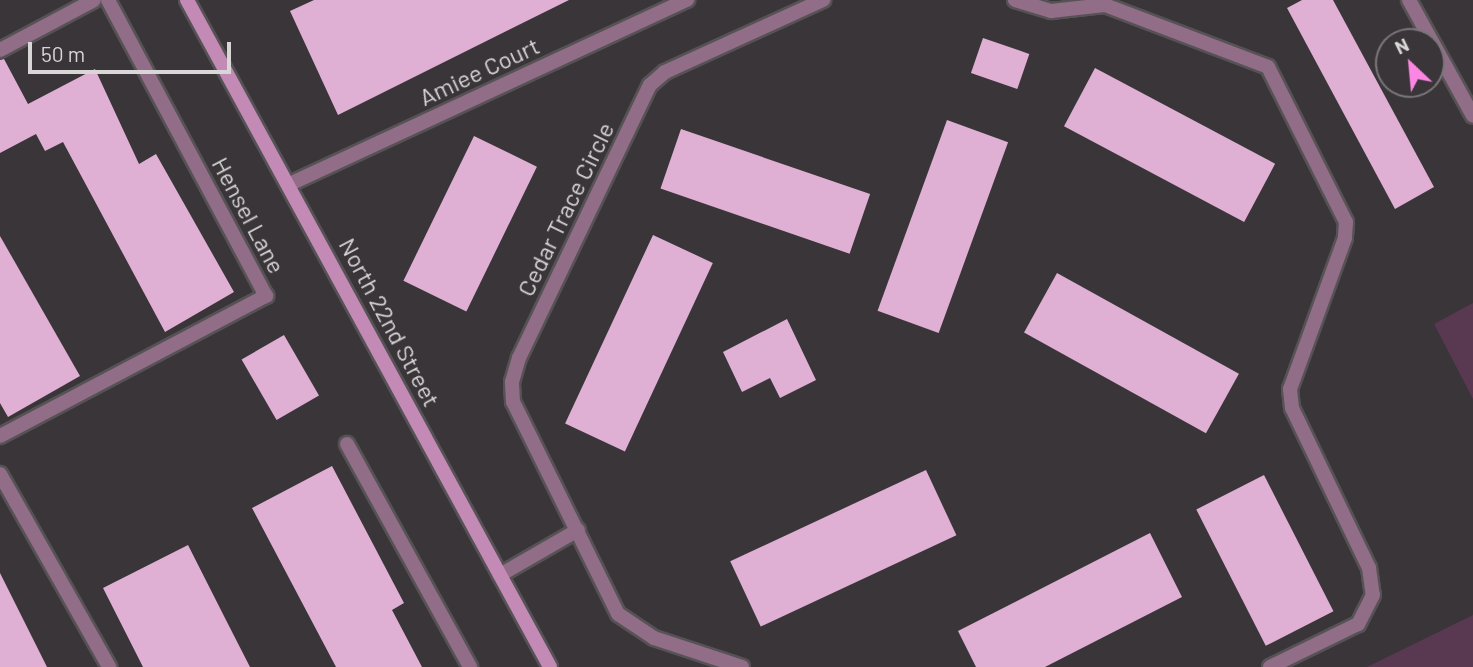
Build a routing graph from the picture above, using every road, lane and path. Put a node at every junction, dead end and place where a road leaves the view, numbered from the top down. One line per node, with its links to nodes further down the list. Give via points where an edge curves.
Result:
1 (94, 0): 8 (street)
2 (108, 0): 11 (street, Hensel Lane, via 266,296)
3 (187, 0): 10 (street, North 22nd Street)
4 (687, 0): 10 (street, Amiee Court)
5 (823, 0): 14 (street, Cedar Trace Circle, via 665,72 650,85 519,358 513,402)
6 (1015, 0): 20 (street, via 1051,11 1105,5 1268,67 1346,222 1345,238 1290,389 1292,408 1369,568 1373,595 1358,624)
7 (1409, 0): 9 (street)
8 (0, 50)
9 (1473, 116)
10 (290, 184): 15 (street, North 22nd Street)
11 (0, 436)
12 (347, 444): 17 (street)
13 (0, 474): 16 (street)
14 (578, 530): 15 (street); 19 (street, Cedar Trace Circle, via 618,614 635,629)
15 (500, 575): 18 (street, North 22nd Street)
16 (109, 667)
17 (470, 667)
18 (550, 667)
19 (742, 667)
20 (1270, 667)

